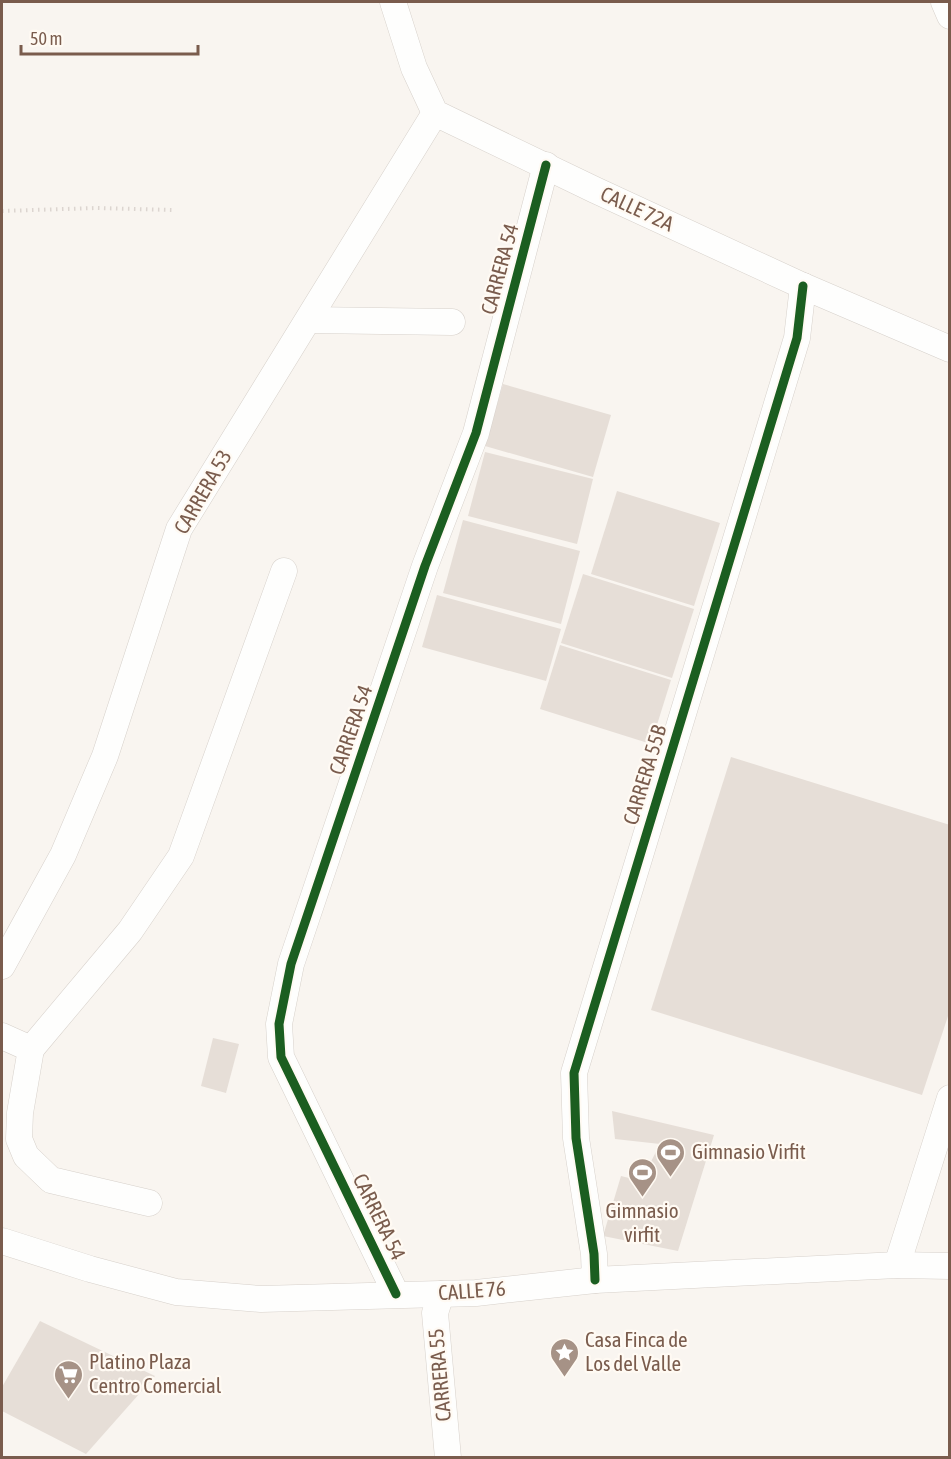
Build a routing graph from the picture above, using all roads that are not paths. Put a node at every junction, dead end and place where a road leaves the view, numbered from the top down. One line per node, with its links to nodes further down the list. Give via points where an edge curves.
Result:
1 (393, 2): 4 (street, via 414,68)
2 (944, 2): 3 (street)
3 (950, 16)
4 (435, 113): 5 (street, CALLE 72A); 7 (street, CARRERA 53)
5 (546, 165): 6 (street, CALLE 72A); 20 (street, CARRERA 54, via 476,433 425,566 291,964 279,1024 281,1057)
6 (803, 286): 9 (street, CALLE 72A); 19 (street, CARRERA 55B, via 797,338 574,1073 576,1138)
7 (309, 320): 8 (street); 11 (street, CARRERA 53, via 178,529 105,756 63,855)
8 (453, 322)
9 (950, 349)
10 (284, 571): 13 (street, via 181,856 130,931)
11 (2, 966)
12 (2, 1036): 13 (street)
13 (31, 1049): 15 (street, via 20,1113 19,1139 26,1156 51,1180)
14 (950, 1098): 17 (street)
15 (149, 1203)
16 (2, 1241): 20 (street, CALLE 76, via 176,1292 261,1299)
17 (897, 1265): 18 (street, CALLE 76); 19 (street, CALLE 76)
18 (950, 1266)
19 (595, 1280): 21 (street, CALLE 76)
20 (396, 1294): 21 (street, CALLE 76)
21 (441, 1294): 22 (street, CARRERA 55, via 435,1313)
22 (448, 1458)

